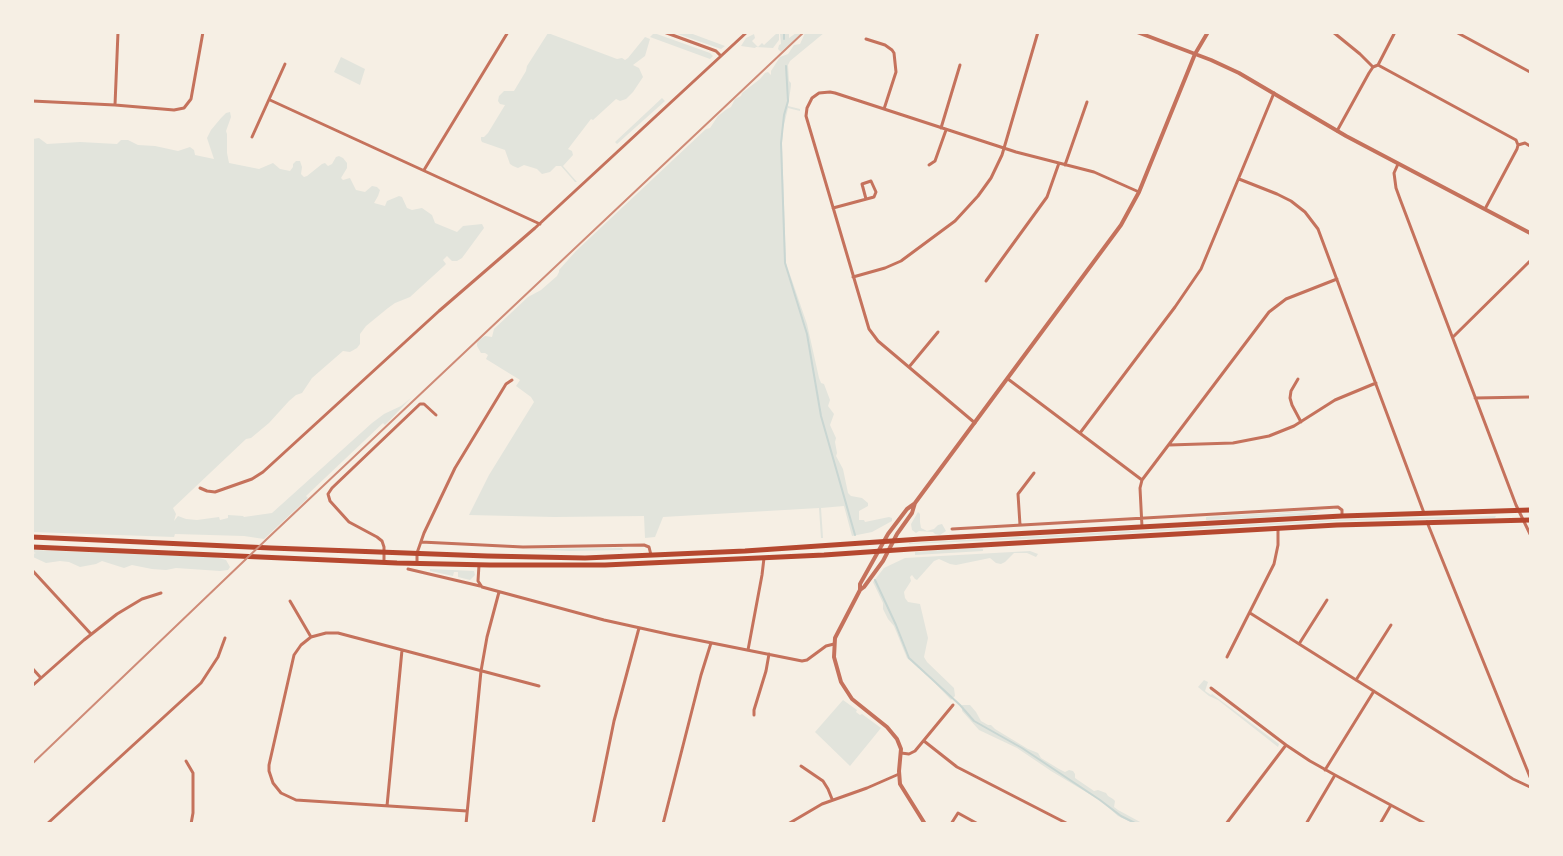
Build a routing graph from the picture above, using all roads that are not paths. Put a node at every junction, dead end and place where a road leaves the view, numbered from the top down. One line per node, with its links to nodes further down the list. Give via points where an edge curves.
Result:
1 (118, 32): 24 (street)
2 (203, 32): 24 (street, via 191,99 184,108)
3 (508, 32): 37 (street)
4 (664, 32): 14 (street, via 716,51)
5 (747, 32): 14 (street)
6 (1038, 32): 32 (street)
7 (1137, 32): 13 (street)
8 (1208, 32): 13 (street)
9 (1332, 32): 18 (street)
10 (1395, 32): 16 (street)
11 (1456, 32): 19 (street)
12 (866, 39): 25 (street, via 885,45 894,53 896,72)
13 (1195, 54): 20 (street); 39 (street)
14 (721, 56): 43 (street)
15 (285, 64): 21 (street)
16 (1378, 65): 18 (street); 30 (street, via 1513,138)
17 (960, 66): 26 (street)
18 (1373, 67): 28 (street)
19 (1530, 72)
20 (1274, 93): 28 (street); 38 (street)
21 (270, 100): 29 (street); 37 (street)
22 (32, 101): 24 (street)
23 (1087, 102): 36 (street)
24 (115, 105)
25 (884, 109): 26 (street); 41 (street, via 830,92 819,93 809,103 806,116)
26 (941, 128): 27 (street)
27 (946, 130): 32 (street); 35 (street, via 935,161)
28 (1338, 131): 34 (street)
29 (252, 137)
30 (1518, 145): 31 (street, via 1525,143); 42 (street)
31 (1530, 146)
32 (1004, 148): 33 (street); 46 (street, via 985,187 955,221 901,261)
33 (1059, 163): 36 (street); 48 (street, via 1047,197)
34 (1398, 164): 42 (street); 50 (street, via 1394,173 1396,188)
35 (930, 165)
36 (1065, 165): 39 (street, via 1094,172)
37 (424, 170): 43 (street)
38 (1239, 179): 47 (street, via 1284,198 1305,212 1320,235); 61 (street, via 1201,269)
39 (1139, 192): 53 (street, via 1121,225)
40 (866, 199): 40 (street, via 876,195 872,181 862,184); 41 (street)
41 (833, 208): 46 (street)
42 (1486, 209): 44 (street)
43 (540, 224): 65 (street, via 264,472 215,492)
44 (1530, 233)
45 (1530, 261): 50 (street)
46 (853, 277): 51 (street, via 871,334)
47 (1338, 279): 55 (street); 62 (street, via 1286,299 1274,307)
48 (986, 281)
49 (938, 332): 51 (street)
50 (1452, 337): 57 (street)
51 (908, 367): 60 (street)
52 (1298, 378): 59 (street, via 1290,398)
53 (1008, 379): 60 (street); 61 (street)
54 (512, 380): 81 (street, via 506,384 455,468)
55 (1376, 383): 59 (street, via 1335,400); 69 (street)
56 (1530, 397): 57 (street)
57 (1475, 398): 67 (street)
58 (436, 414): 85 (street, via 420,404 328,494 330,501 349,522 381,540)
59 (1301, 422): 62 (street, via 1282,432 1245,441)
60 (975, 423): 66 (street)
61 (1080, 433): 64 (street)
62 (1168, 445): 64 (street)
63 (1034, 473): 75 (street, via 1018,494)
64 (1142, 480): 71 (street)
65 (200, 488)
66 (915, 503): 82 (street, via 907,509); 83 (street)
67 (1518, 510): 68 (highway); 69 (highway); 73 (street)
68 (1530, 510)
69 (1424, 514): 70 (highway)
70 (1342, 516): 71 (street, via 1338,507); 76 (highway)
71 (1142, 518): 75 (street); 76 (street)
72 (1530, 520): 73 (highway)
73 (1524, 521): 74 (highway); 79 (street)
74 (1427, 522): 77 (highway); 131 (street)
75 (1020, 525): 78 (street)
76 (1142, 528): 83 (highway)
77 (1278, 528): 83 (highway); 100 (street, via 1274,564)
78 (952, 529)
79 (1530, 534)
80 (32, 538): 85 (highway)
81 (421, 542): 86 (street); 87 (street, via 523,547 644,545 649,547)
82 (881, 546): 83 (highway); 83 (highway); 87 (highway); 88 (highway); 95 (street, via 860,584)
83 (890, 546): 95 (street)
84 (32, 547): 89 (highway)
85 (384, 552): 86 (highway); 89 (street)
86 (418, 552): 87 (highway, via 555,558); 90 (street)
87 (651, 555)
88 (764, 558): 91 (highway, via 595,565); 110 (street)
89 (384, 562): 90 (highway)
90 (417, 563): 91 (highway)
91 (478, 565): 94 (street)
92 (32, 570): 103 (street)
93 (408, 570): 94 (street)
94 (480, 586): 96 (street)
95 (860, 590): 107 (street)
96 (499, 592): 102 (street); 114 (street)
97 (161, 593): 103 (street, via 127,607)
98 (1327, 600): 108 (street)
99 (290, 601): 104 (street)
100 (1250, 613): 108 (street); 112 (street)
101 (1391, 625): 116 (street)
102 (639, 628): 106 (street); 141 (street, via 614,721)
103 (91, 634): 115 (street)
104 (311, 637): 109 (street, via 338,633); 135 (street, via 297,650 292,660 269,765 272,784 296,800)
105 (225, 638): 138 (street, via 218,657 201,683)
106 (712, 643): 110 (street); 142 (street)
107 (834, 644): 111 (street, via 805,661); 125 (street, via 835,664 845,690 893,733)
108 (1300, 644): 116 (street)
109 (402, 650): 114 (street); 135 (street)
110 (748, 650): 111 (street)
111 (769, 654): 122 (street)
112 (1227, 657)
113 (32, 668): 115 (street)
114 (481, 671): 118 (street); 136 (street)
115 (42, 678): 117 (street)
116 (1356, 680): 120 (street)
117 (32, 686)
118 (539, 686)
119 (1211, 688): 124 (street)
120 (1374, 691): 128 (street); 132 (street)
121 (953, 705): 123 (street)
122 (754, 715)
123 (924, 741): 125 (street, via 912,753); 147 (street, via 957,767)
124 (1286, 745): 128 (street); 148 (street)
125 (901, 753): 129 (street)
126 (186, 762): 137 (street, via 193,773)
127 (801, 766): 133 (street, via 823,781)
128 (1325, 770): 130 (street)
129 (899, 774): 133 (street); 144 (street, via 902,788)
130 (1334, 775): 134 (street); 149 (street)
131 (1530, 776)
132 (1530, 787)
133 (832, 799): 143 (street)
134 (1391, 805): 150 (street); 151 (street)
135 (386, 806): 136 (street)
136 (467, 811): 140 (street)
137 (191, 823): 139 (street)
138 (47, 824)
139 (196, 824)
140 (466, 824)
141 (593, 824)
142 (663, 824)
143 (788, 824)
144 (925, 824)
145 (951, 824): 146 (street, via 958,813)
146 (978, 824)
147 (1068, 824)
148 (1226, 824)
149 (1306, 824)
150 (1380, 824)
151 (1426, 824)

